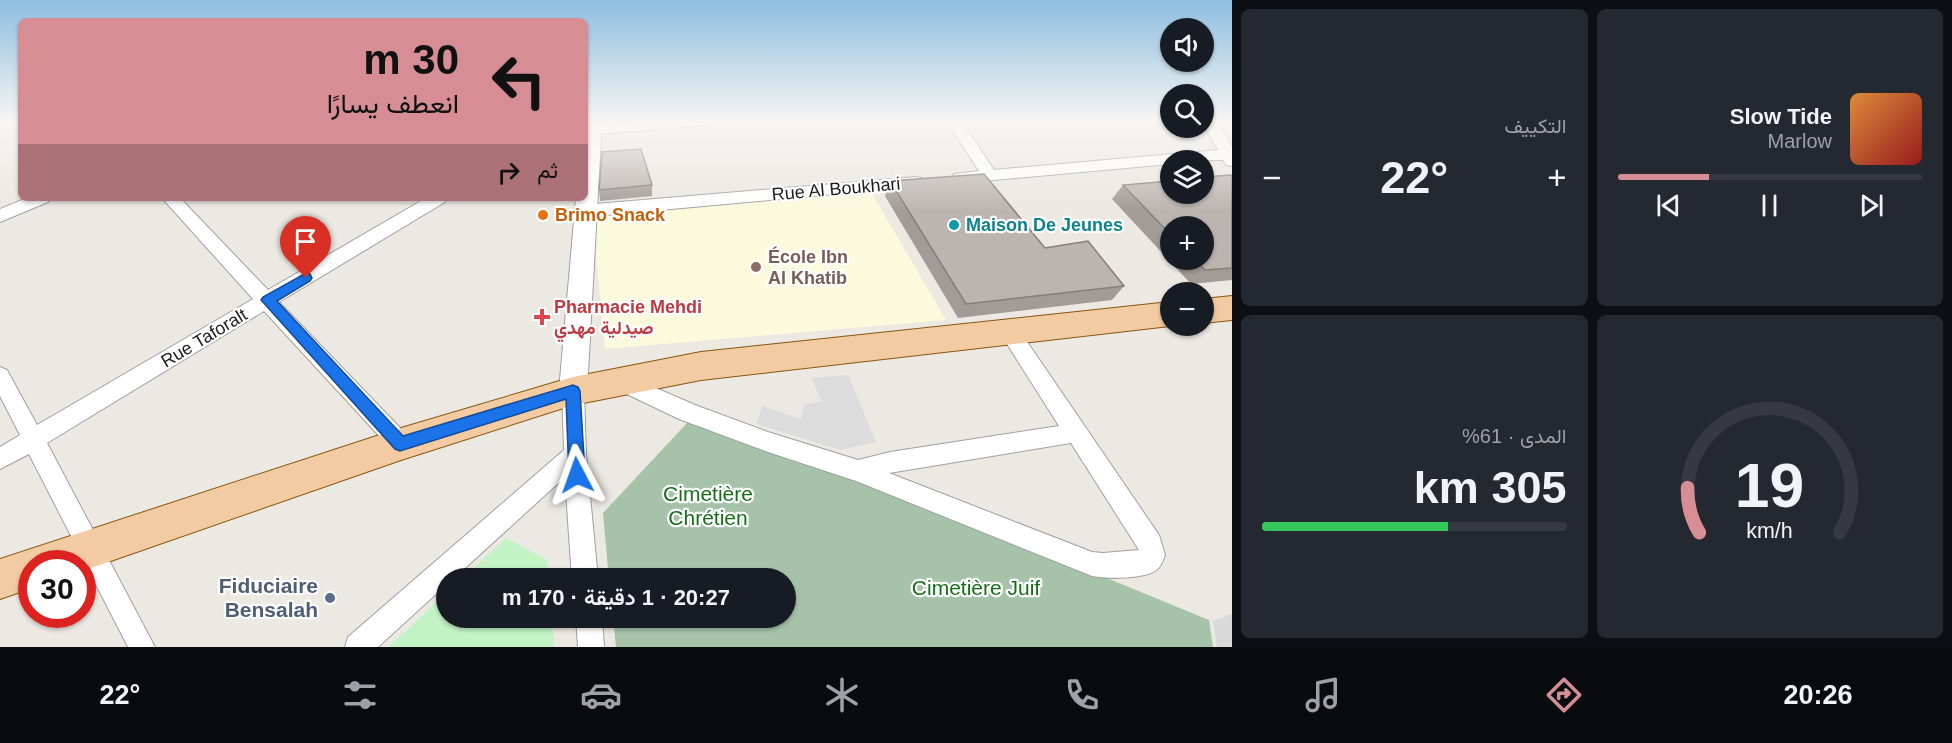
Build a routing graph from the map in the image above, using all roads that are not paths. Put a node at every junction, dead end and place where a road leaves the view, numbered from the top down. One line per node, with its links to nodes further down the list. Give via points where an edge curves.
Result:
1 (973, 150): 3 (street)
2 (1231, 156): 3 (street, Rue Al Boukhari)
3 (990, 176): 8 (street, Rue Al Boukhari)
4 (35, 201): 9 (street)
5 (173, 201): 10 (street)
6 (433, 201): 10 (street, Rue Taforalt)
7 (585, 201): 8 (street)
8 (584, 211): 17 (street)
9 (0, 216)
10 (268, 300): 19 (street, Rue Taforalt); 20 (street)
11 (1232, 308): 12 (main road)
12 (1214, 310)
13 (1160, 315): 14 (main road)
14 (1010, 333): 16 (main road, via 701,366); 18 (street)
15 (0, 376): 19 (street)
16 (619, 381): 17 (main road); 23 (street, via 687,412)
17 (573, 391): 20 (main road); 21 (street)
18 (1075, 433): 23 (street, via 890,462); 23 (street, via 1150,544 1153,555 1147,562 1096,565)
19 (34, 439): 22 (street, Rue Taforalt); 24 (street)
20 (400, 444): 24 (main road)
21 (575, 454): 26 (street); 31 (street)
22 (0, 459)
23 (858, 471)
24 (92, 548): 25 (main road); 30 (street)
25 (86, 550)
26 (584, 568)
27 (18, 573): 28 (main road)
28 (0, 579)
29 (590, 628): 32 (street)
30 (142, 647)
31 (358, 647)
32 (591, 647)

